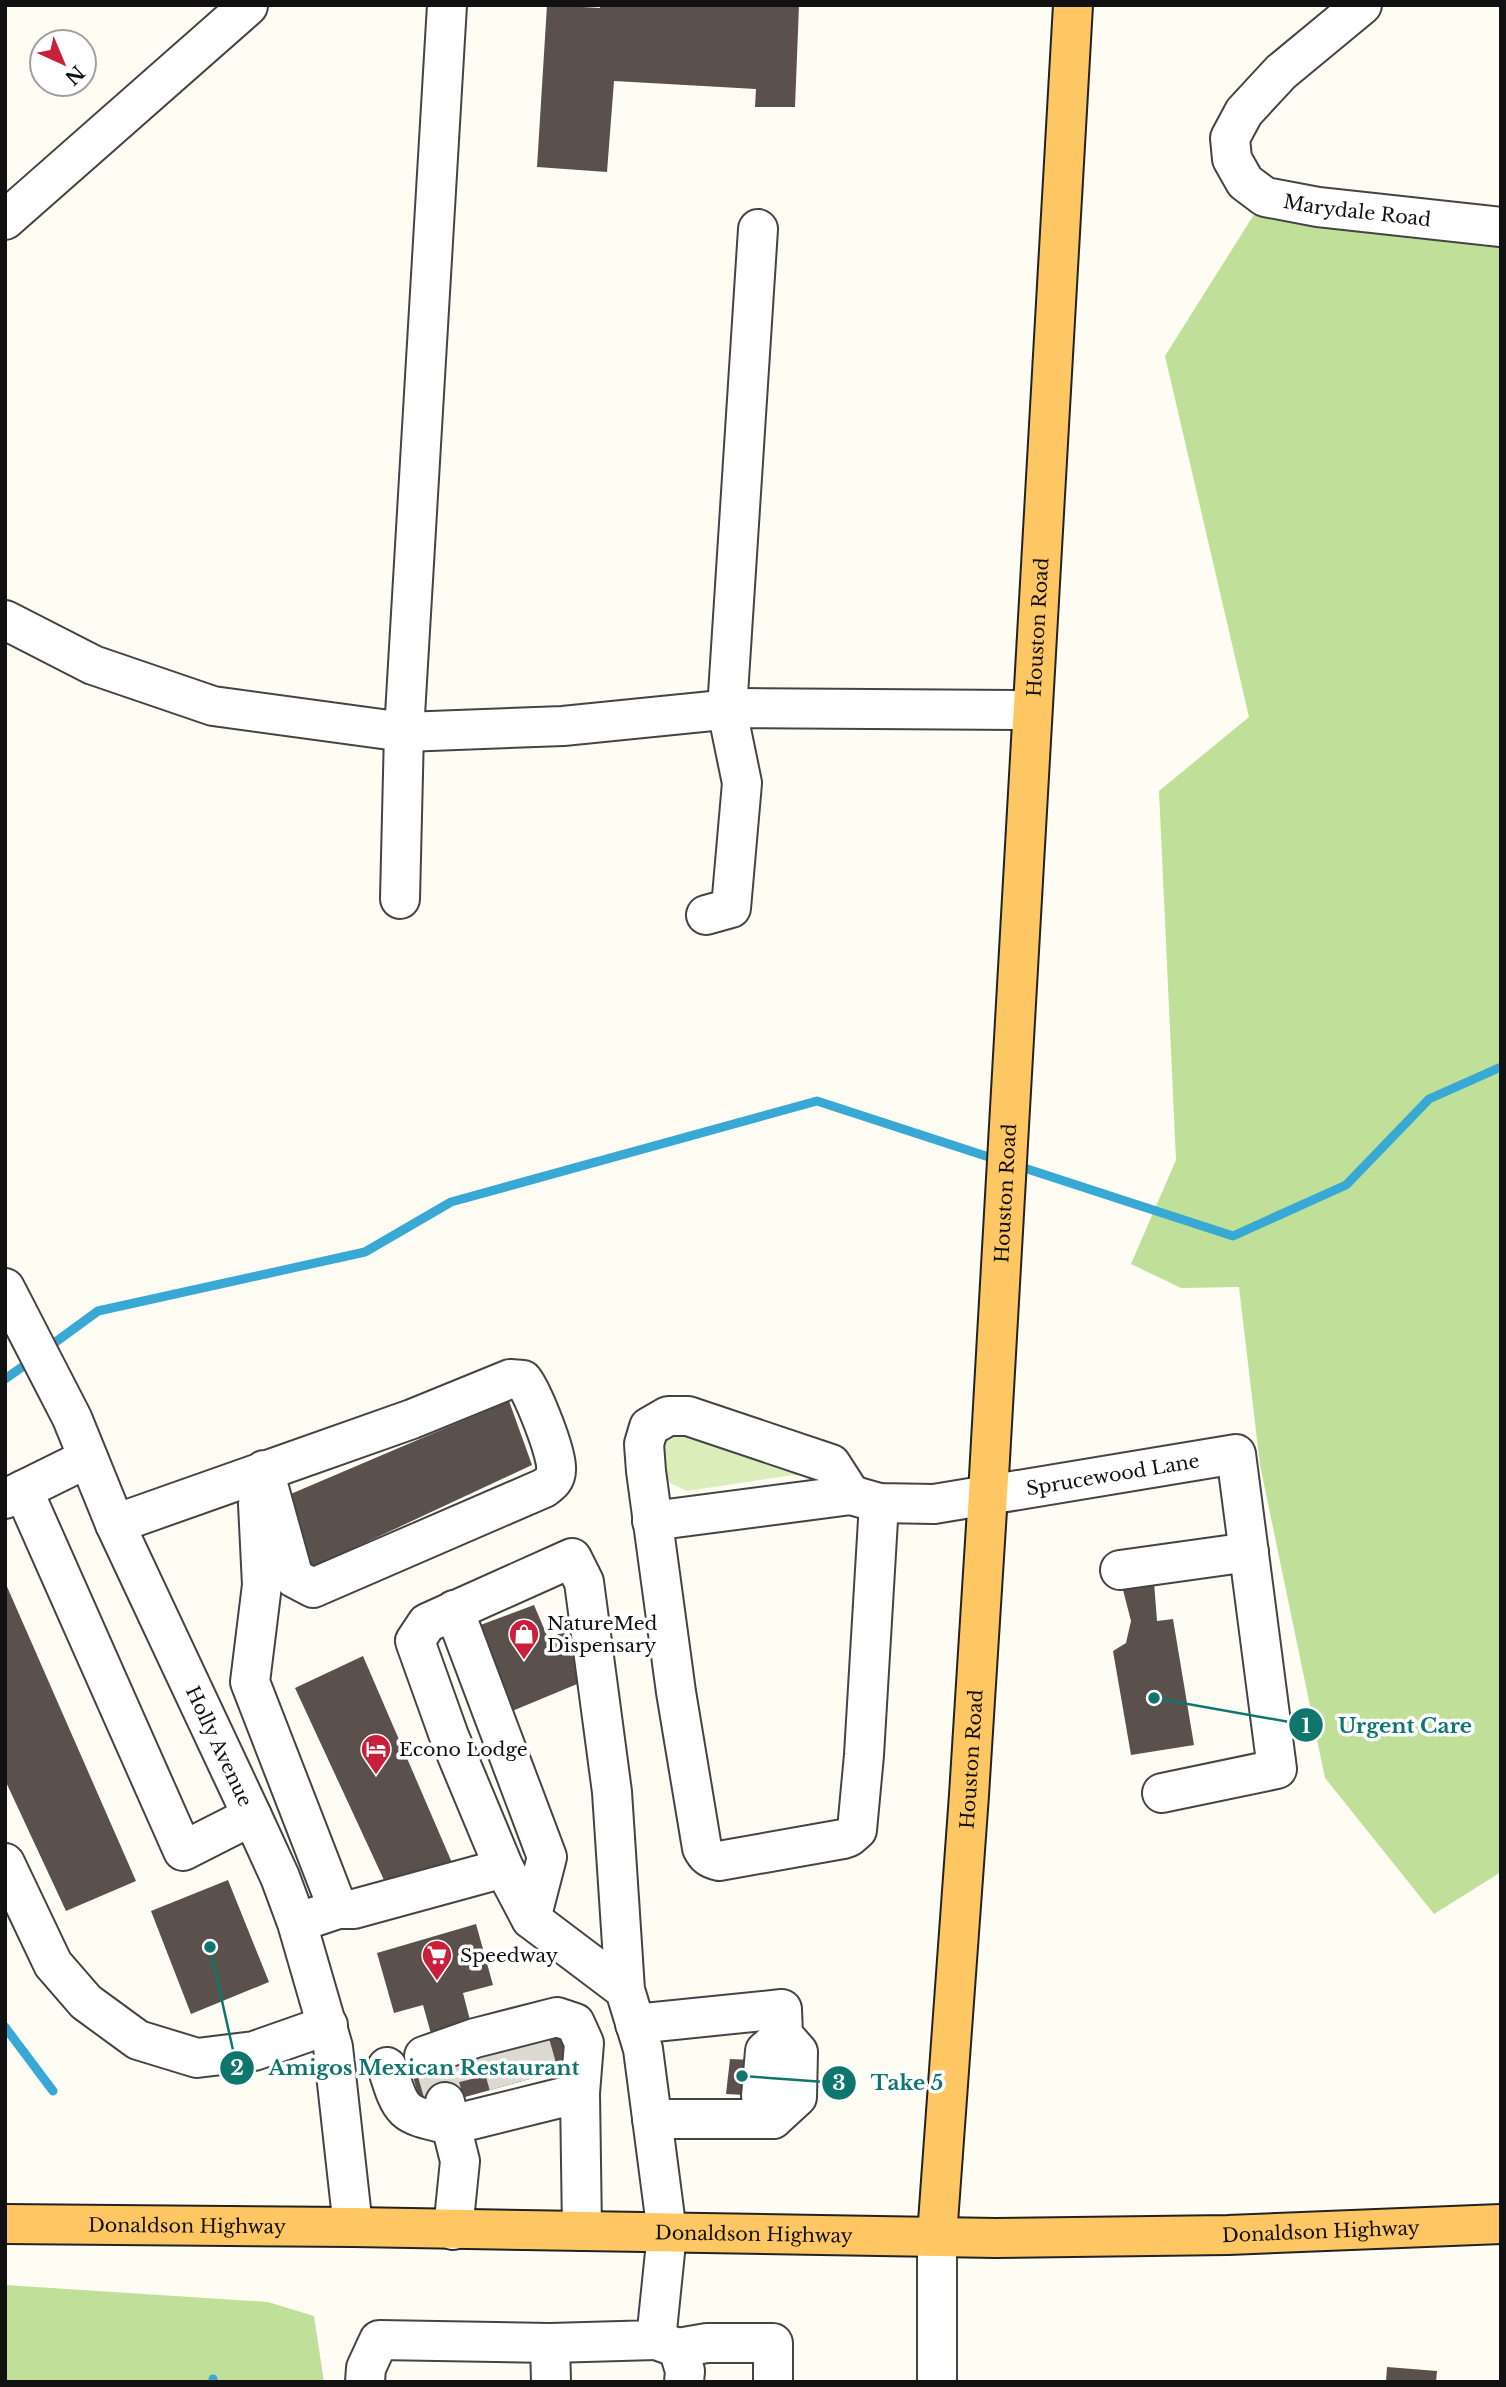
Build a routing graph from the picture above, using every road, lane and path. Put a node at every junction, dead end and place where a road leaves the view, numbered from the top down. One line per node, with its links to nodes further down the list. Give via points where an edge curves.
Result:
1 (447, 5): 11 (street)
2 (1073, 5): 10 (main road, Houston Road)
3 (1362, 5): 6 (street, Marydale Road, via 1281,72 1244,112 1230,138 1232,159 1245,182 1265,197)
4 (248, 6): 5 (street)
5 (5, 220)
6 (1501, 227)
7 (758, 229): 9 (street)
8 (5, 620): 11 (street, via 93,665 214,706)
9 (727, 710): 10 (street); 11 (street, via 563,726); 13 (street, via 742,783 731,908)
10 (1032, 710): 17 (main road, Houston Road)
11 (404, 732): 12 (street)
12 (400, 899)
13 (706, 915)
14 (5, 1289): 15 (street, Holly Avenue)
15 (88, 1458): 18 (street); 21 (street, Holly Avenue)
16 (264, 1470): 16 (street, via 412,1419 510,1378 523,1380 532,1391 557,1466 552,1483 544,1488 313,1588 294,1578); 21 (street); 29 (street, via 258,1499 262,1585 250,1682)
17 (988, 1494): 19 (street, Sprucewood Lane, via 934,1504); 22 (street, Sprucewood Lane, via 1236,1454); 44 (main road, Houston Road)
18 (14, 1495): 26 (street, via 183,1851)
19 (865, 1499): 20 (street, Sprucewood Lane); 20 (street, via 831,1464 688,1416 668,1416 649,1427 644,1444); 20 (street, via 857,1830 849,1837 719,1861 706,1856 702,1848)
20 (652, 1521)
21 (115, 1524): 26 (street, Holly Avenue)
22 (1249, 1552): 23 (street); 25 (street, via 1276,1769)
23 (1120, 1570)
24 (454, 1610): 28 (street, via 427,1623 415,1641); 30 (street, via 547,1857); 32 (street, via 572,1558 584,1582 610,1779)
25 (1162, 1793)
26 (252, 1816): 31 (street, Holly Avenue)
27 (5, 1863): 33 (street, via 53,1964 86,2002 138,2040 197,2058 254,2051)
28 (505, 1868): 29 (street, via 354,1909); 30 (street)
29 (338, 1909): 31 (street)
30 (531, 1919): 32 (street)
31 (297, 1923): 33 (street, Holly Avenue)
32 (630, 2007): 37 (street, via 643,2049); 37 (street, via 782,2008 783,2035 798,2052 797,2097 773,2119)
33 (328, 2025): 36 (street, Holly Avenue)
34 (387, 2067): 35 (street); 35 (street, via 397,2100 405,2112 418,2117); 36 (street)
35 (497, 2078): 41 (street, via 460,2161); 42 (street)
36 (338, 2081): 40 (street, Holly Avenue)
37 (653, 2119): 43 (street)
38 (5, 2224): 40 (main road, Donaldson Highway)
39 (1501, 2224): 44 (main road, Donaldson Highway, via 1228,2235)
40 (353, 2227): 41 (main road, Donaldson Highway)
41 (453, 2230): 42 (main road, Donaldson Highway)
42 (582, 2231): 43 (main road, Donaldson Highway)
43 (667, 2232): 44 (main road, Donaldson Highway); 46 (street)
44 (937, 2236): 50 (street, Houston Road)
45 (550, 2343): 46 (street); 47 (street, via 379,2340); 48 (street)
46 (673, 2357): 49 (street, via 707,2343 773,2343)
47 (365, 2382)
48 (551, 2382)
49 (772, 2382)
50 (937, 2382)

